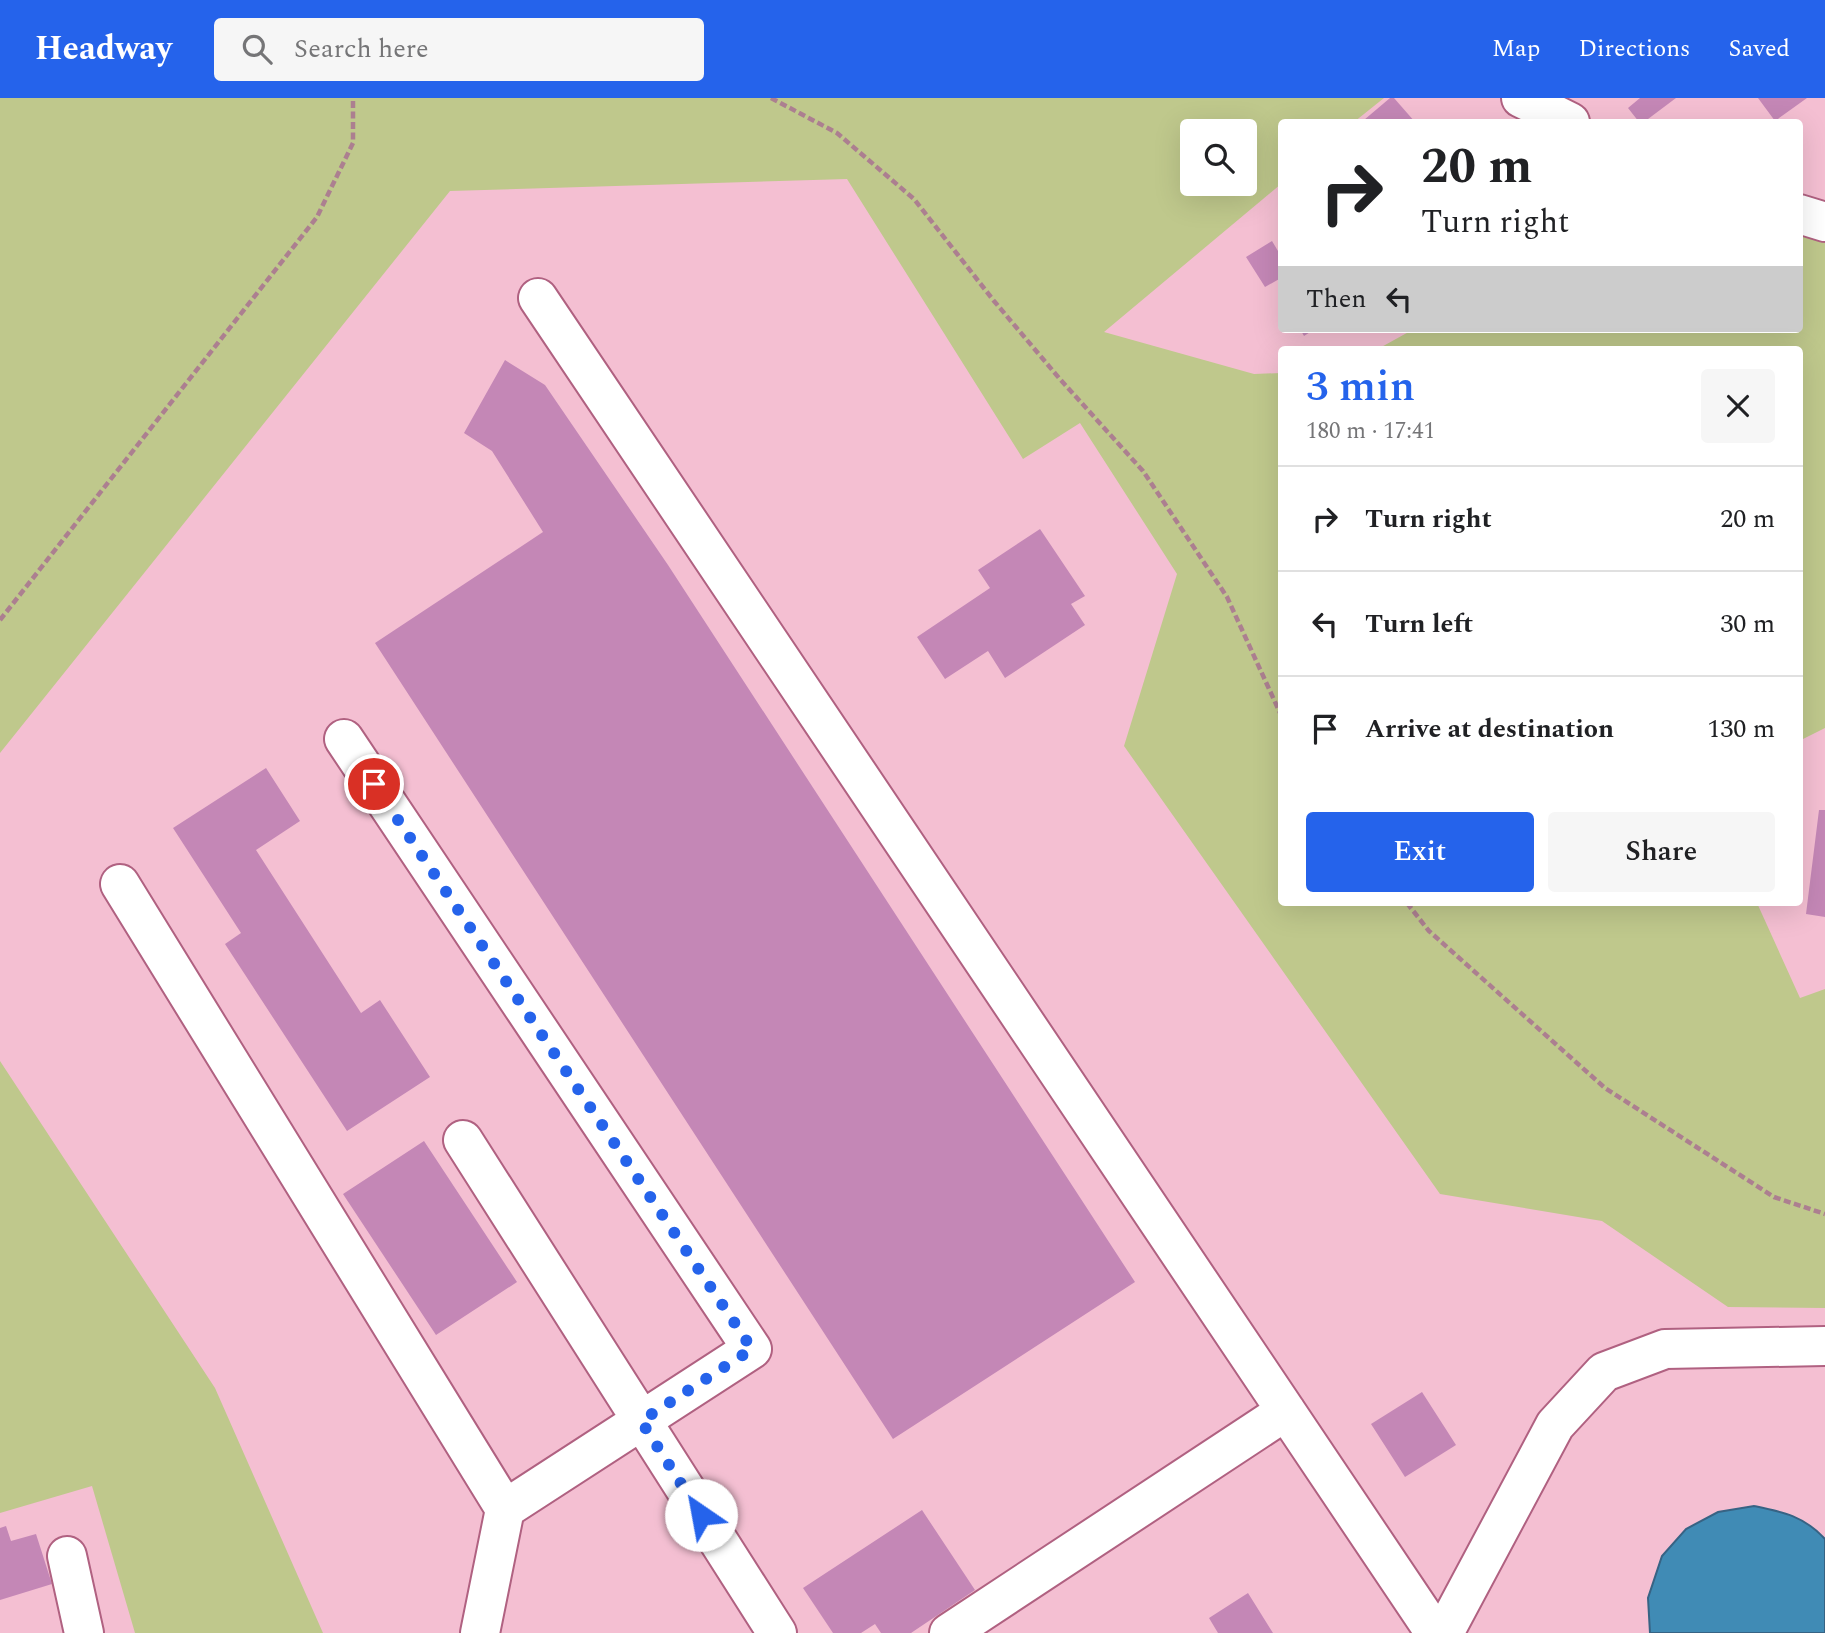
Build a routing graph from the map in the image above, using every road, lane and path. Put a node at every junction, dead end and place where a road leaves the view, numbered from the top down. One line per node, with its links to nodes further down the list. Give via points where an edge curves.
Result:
1 (354, 98): 8 (path, via 353,143 317,217)
2 (771, 98): 9 (path, via 838,133 914,199 993,301 1143,471 1227,597)
3 (1521, 98): 4 (street)
4 (1564, 119)
5 (1803, 215): 6 (street)
6 (1825, 222)
7 (538, 298): 16 (street)
8 (0, 620)
9 (1278, 708)
10 (344, 739): 17 (street, via 752,1349)
11 (120, 884): 18 (street)
12 (1409, 906): 14 (path, via 1429,931 1605,1088 1774,1197)
13 (463, 1140): 17 (street)
14 (1825, 1214)
15 (1825, 1346): 25 (street, via 1665,1349 1604,1372 1555,1425)
16 (1286, 1411): 23 (street); 24 (street)
17 (641, 1421): 18 (street); 22 (street)
18 (505, 1509): 21 (street)
19 (67, 1556): 20 (street)
20 (84, 1633)
21 (480, 1633)
22 (777, 1633)
23 (949, 1633)
24 (1435, 1633)
25 (1444, 1633)

